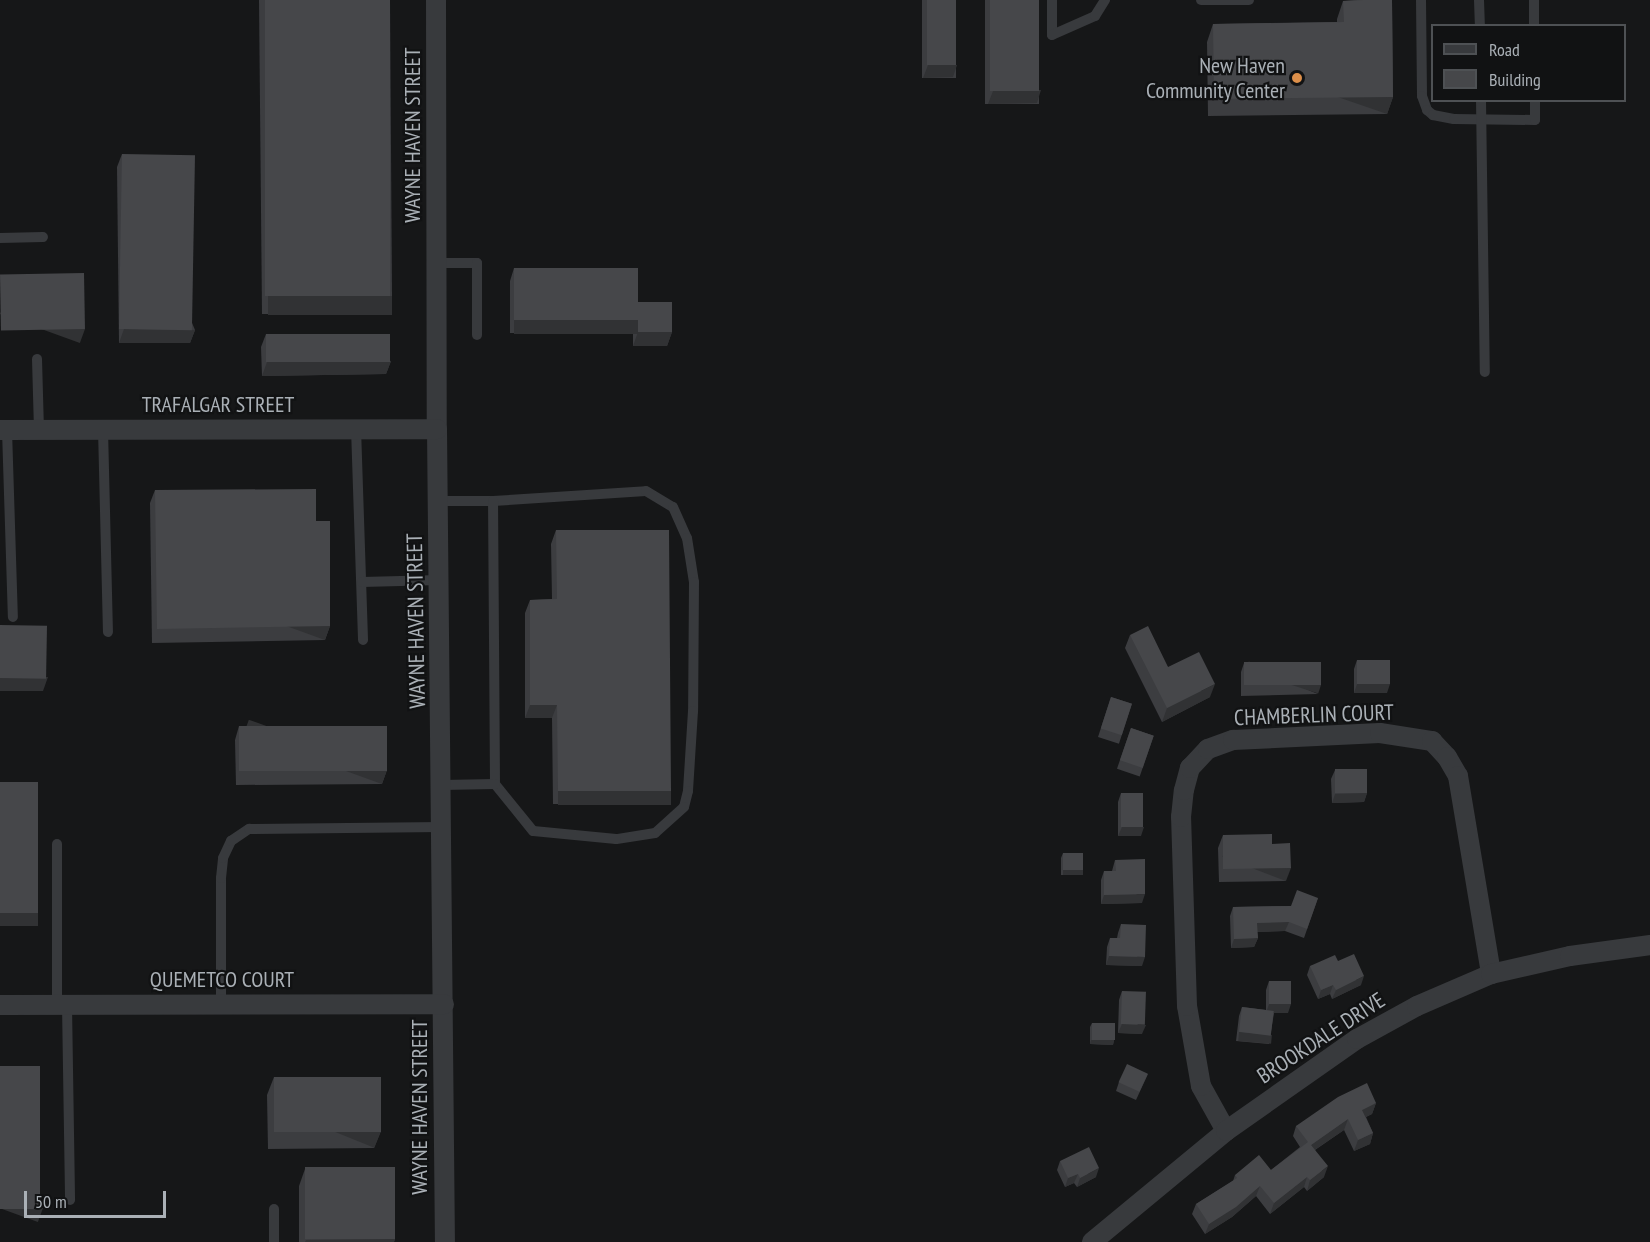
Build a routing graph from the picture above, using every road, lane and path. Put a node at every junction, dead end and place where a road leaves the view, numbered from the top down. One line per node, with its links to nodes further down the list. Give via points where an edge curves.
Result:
1 (436, 0): 16 (street, WAYNE HAVEN STREET)
2 (1052, 0): 3 (lane, via 1052,35 1095,16)
3 (1106, 0)
4 (1201, 0): 5 (lane)
5 (1249, 0)
6 (1421, 0): 13 (lane, via 1422,96 1427,110 1441,118)
7 (1479, 0): 9 (lane)
8 (1534, 0): 10 (lane)
9 (1480, 24)
10 (1534, 24)
11 (1481, 102): 13 (lane)
12 (1535, 102): 13 (lane, via 1535,120)
13 (1482, 120): 19 (lane)
14 (43, 237): 15 (lane)
15 (0, 238)
16 (437, 263): 17 (lane, via 477,263); 22 (street, WAYNE HAVEN STREET)
17 (477, 335)
18 (37, 359): 24 (lane)
19 (1485, 372)
20 (356, 428): 21 (street, TRAFALGAR STREET); 22 (street, TRAFALGAR STREET); 28 (lane)
21 (103, 429): 24 (street, TRAFALGAR STREET); 30 (lane)
22 (436, 429): 25 (street, WAYNE HAVEN STREET)
23 (4, 430): 24 (street, TRAFALGAR STREET); 29 (lane)
24 (39, 430)
25 (439, 501): 26 (lane); 27 (street, WAYNE HAVEN STREET)
26 (493, 501): 32 (lane); 32 (lane, via 646,491 673,507 687,538 694,582 693,711 684,807 655,833 616,839 533,831)
27 (440, 580): 28 (lane); 33 (street, WAYNE HAVEN STREET)
28 (362, 582): 31 (lane)
29 (13, 617)
30 (108, 632)
31 (363, 640)
32 (495, 784): 33 (lane)
33 (442, 785): 34 (street, WAYNE HAVEN STREET)
34 (442, 827): 38 (lane, via 249,829 231,842 223,858 221,878); 39 (street, WAYNE HAVEN STREET)
35 (57, 844): 41 (lane)
36 (1650, 945): 37 (street, BROOKDALE DRIVE, via 1570,956)
37 (1491, 974): 42 (street, BROOKDALE DRIVE, via 1417,1006 1357,1039); 42 (street, CHAMBERLIN COURT, via 1458,776 1432,741 1380,733 1233,740 1208,749 1190,768 1184,790 1187,1006 1201,1086)
38 (221, 1004): 39 (street, QUEMETCO COURT); 41 (street, QUEMETCO COURT)
39 (444, 1004): 46 (street, WAYNE HAVEN STREET)
40 (0, 1005): 41 (street, QUEMETCO COURT)
41 (62, 1005): 43 (lane)
42 (1226, 1131): 47 (street, BROOKDALE DRIVE)
43 (70, 1200)
44 (274, 1209): 45 (lane)
45 (273, 1242)
46 (445, 1242)
47 (1092, 1242)

